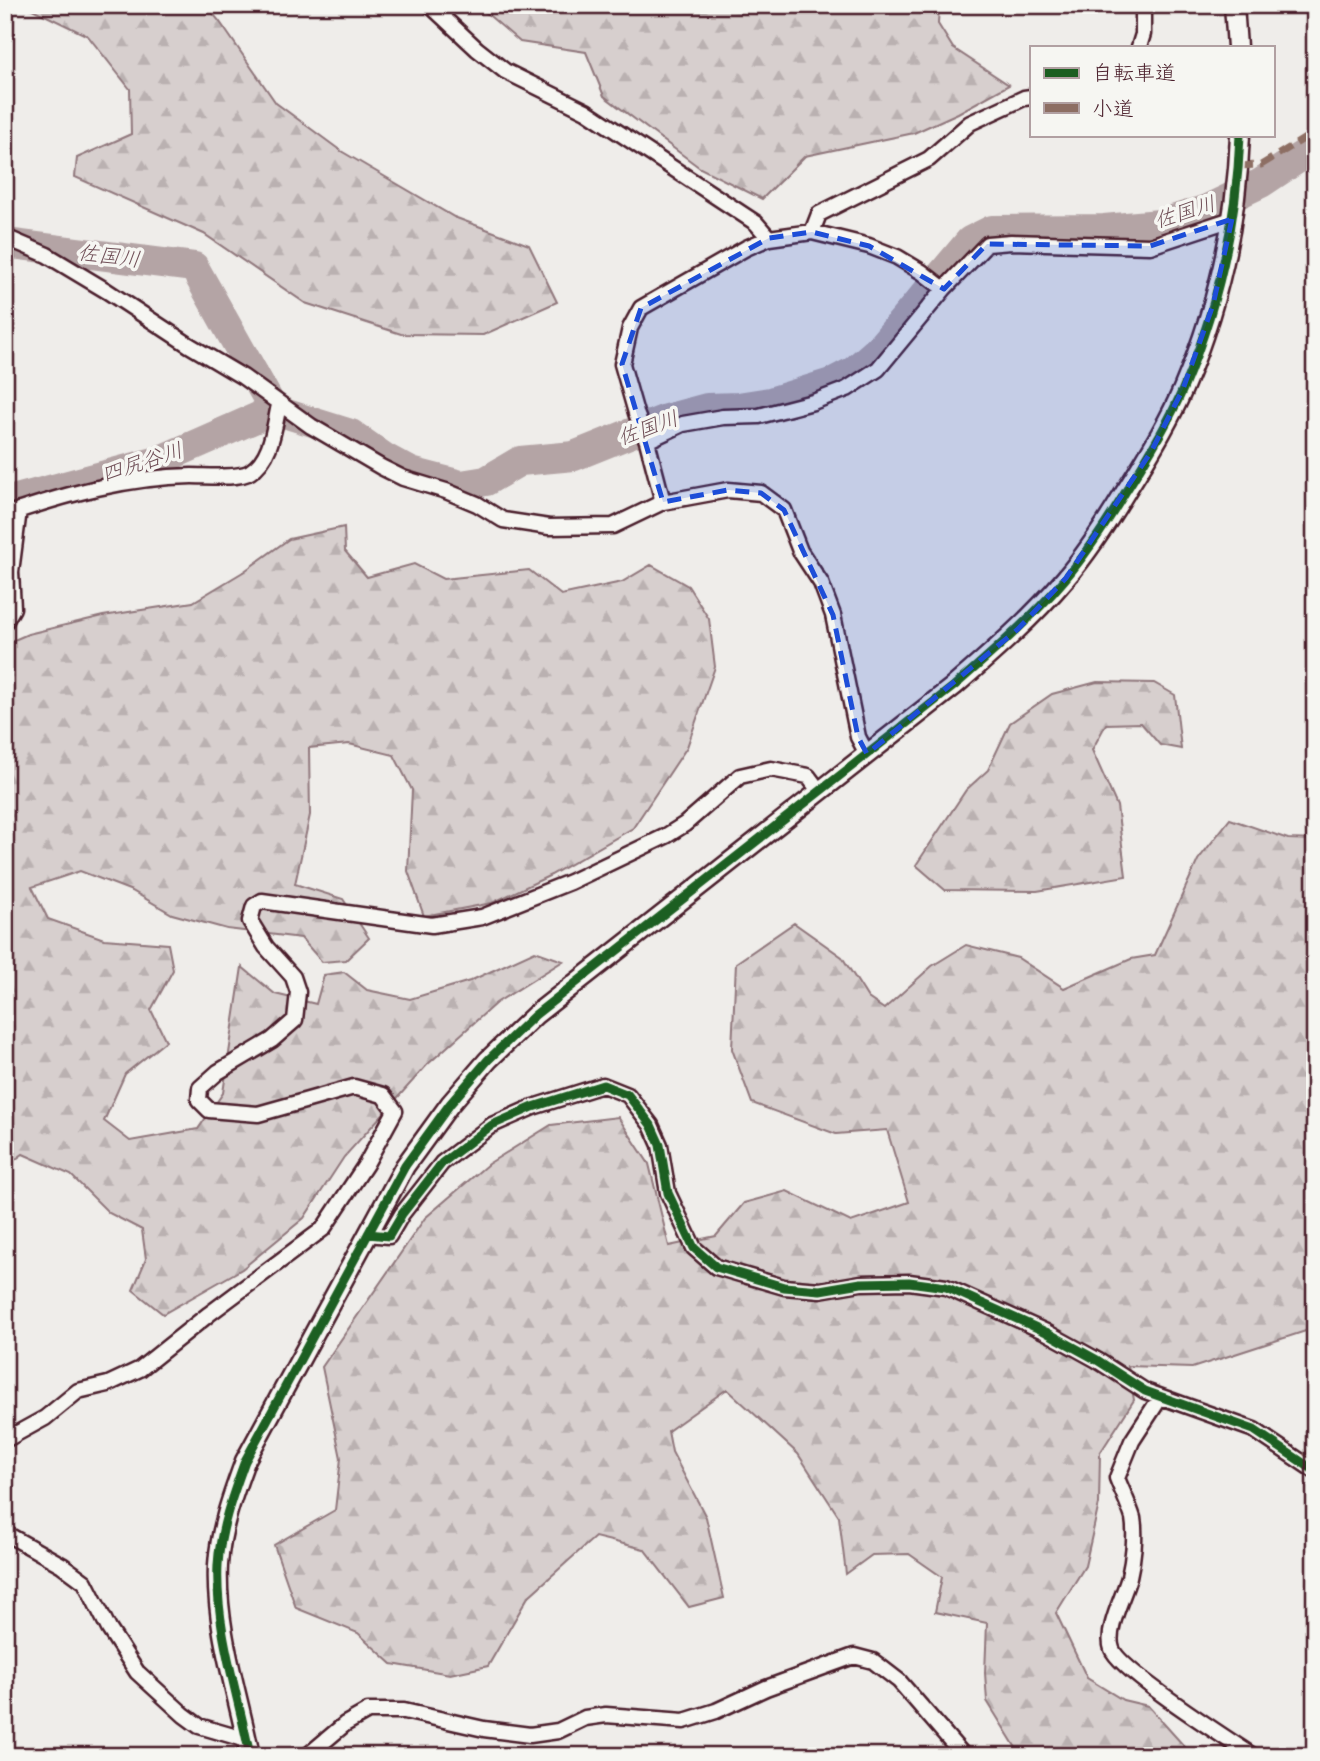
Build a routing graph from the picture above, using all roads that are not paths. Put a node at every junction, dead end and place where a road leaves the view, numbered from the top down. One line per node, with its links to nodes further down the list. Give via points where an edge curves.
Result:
1 (430, 5): 11 (street, via 505,71 586,111 756,223)
2 (1143, 5): 4 (street)
3 (1234, 5): 5 (street)
4 (1139, 46)
5 (1237, 46)
6 (1030, 97): 9 (street, via 970,123 929,159 820,214)
7 (1240, 136): 8 (street)
8 (1232, 219): 12 (street, via 1150,246 986,244); 18 (street, via 1213,305 1183,389 1106,524 1066,578 1018,629)
9 (812, 232): 11 (street); 12 (street, via 897,257)
10 (5, 237): 13 (street, via 47,255 107,291)
11 (769, 238): 14 (street, via 641,309 630,328 622,363)
12 (944, 289): 14 (street, via 878,369 846,389 759,416 683,424)
13 (279, 405): 15 (street, via 381,467 467,500 503,520 549,527 612,526); 16 (street, via 269,448 249,473 159,477 100,486)
14 (647, 442): 15 (street)
15 (663, 502): 18 (street, via 728,490 761,493 784,510 833,615 858,737)
16 (12, 512): 17 (street, via 13,608)
17 (5, 622)
18 (867, 754): 19 (street)
19 (820, 792): 20 (street, via 535,1015 488,1060 405,1166); 22 (street, via 808,776 771,769 740,776 666,836 570,882 482,917 454,923 432,925 262,901 254,906 250,921 293,977 298,992 295,1020 272,1040 218,1072 200,1088 199,1100 209,1110 258,1114 354,1087 383,1095 395,1111 323,1229 140,1369 78,1391 45,1418)
20 (368, 1234): 21 (street, via 389,1236 442,1163 492,1125 603,1085 628,1095 651,1125 660,1145 668,1193 694,1248 716,1266 784,1287 820,1290 909,1282 946,1287 1046,1332); 25 (street, via 245,1461 229,1503 218,1565 222,1628)
21 (1160, 1398): 23 (street, via 1254,1430); 28 (street, via 1132,1441 1117,1478 1133,1519 1134,1539 1129,1576 1111,1636 1112,1650 1131,1672)
22 (5, 1440)
23 (1315, 1471)
24 (5, 1533): 25 (street, via 85,1582 137,1672 184,1716)
25 (248, 1748)
26 (307, 1756): 27 (street, via 368,1711 404,1711 530,1735 606,1715 684,1721 854,1656 873,1661 899,1681)
27 (964, 1756)
28 (1253, 1756)

